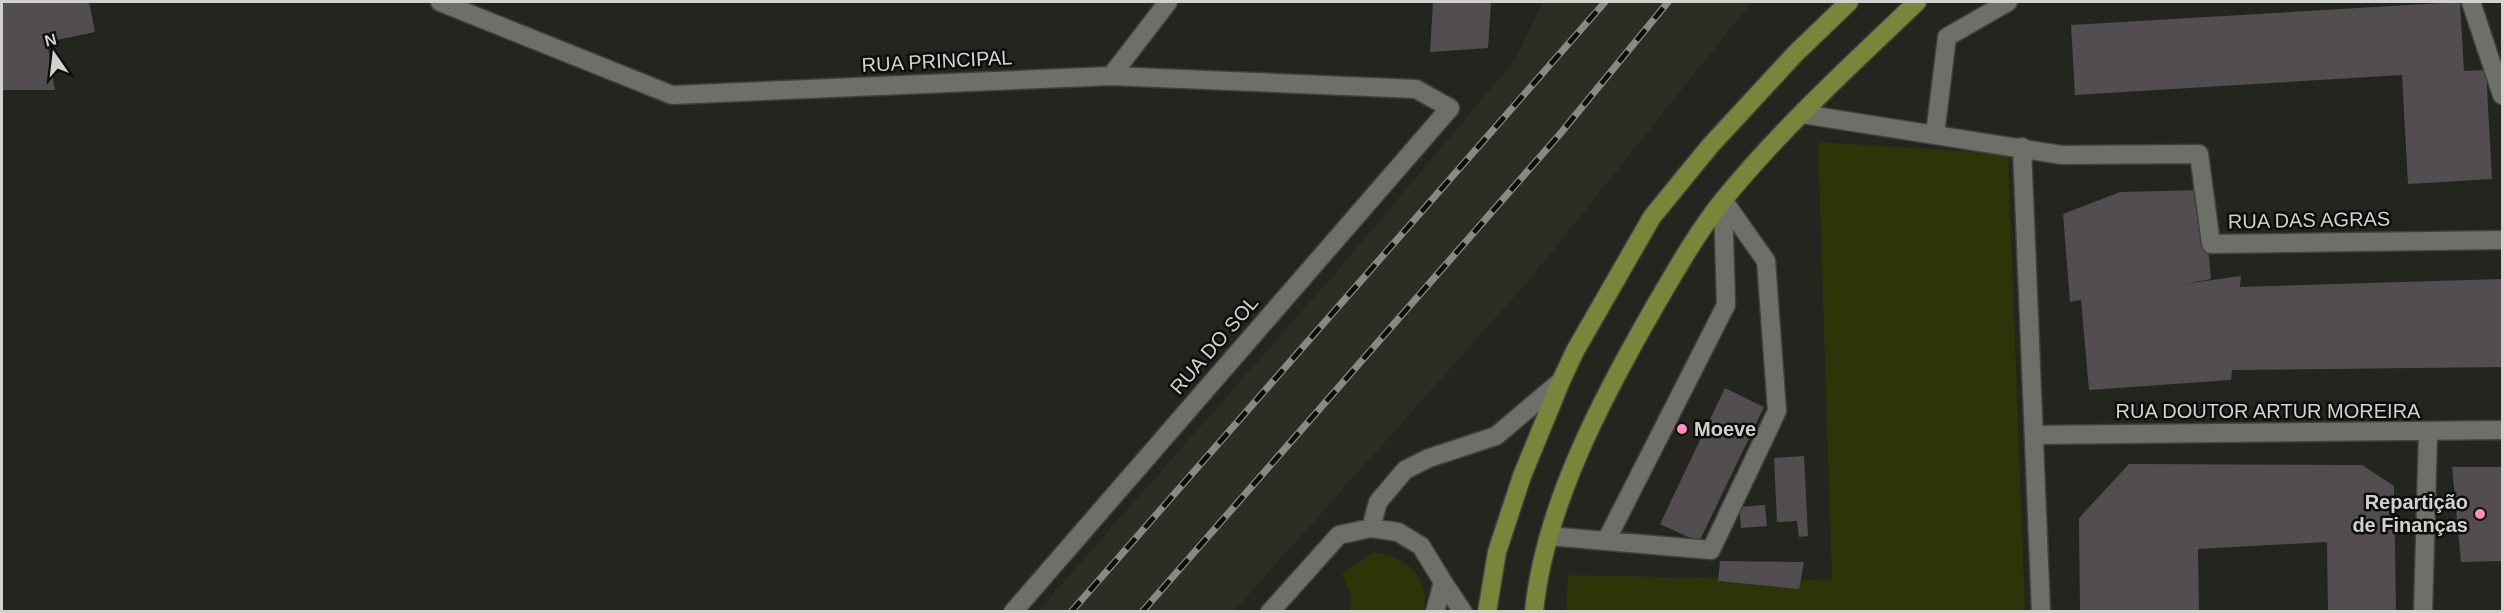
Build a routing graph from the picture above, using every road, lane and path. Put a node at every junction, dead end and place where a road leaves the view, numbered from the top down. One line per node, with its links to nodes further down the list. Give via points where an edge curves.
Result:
1 (440, 2): 7 (street, RUA PRINCIPAL, via 672,95)
2 (1168, 2): 7 (street)
3 (1849, 2): 15 (main road, via 1710,146 1652,217)
4 (1917, 2): 10 (main road)
5 (2008, 2): 11 (street, via 1947,37)
6 (2471, 2): 8 (street)
7 (1111, 76): 9 (street, RUA PRINCIPAL, via 1416,89)
8 (2502, 95)
9 (1450, 108): 23 (street, RUA DO SOL)
10 (1802, 114): 11 (street, RUA DAS AGRAS); 13 (main road)
11 (1935, 134): 12 (street, RUA DAS AGRAS)
12 (2022, 147): 14 (street, RUA DAS AGRAS, via 2062,155 2199,154 2211,244); 18 (street)
13 (1723, 200): 20 (main road, via 1671,279 1612,381); 21 (street, via 1726,305); 21 (street, via 1766,261 1777,411 1711,550)
14 (2502, 240)
15 (1561, 381): 19 (street, via 1496,436 1405,470 1378,502); 27 (main road, via 1522,476 1497,552)
16 (2502, 430): 17 (street, RUA DOUTOR ARTUR MOREIRA)
17 (2427, 433): 18 (street, RUA DOUTOR ARTUR MOREIRA); 30 (street)
18 (2034, 435): 29 (street)
19 (1371, 528): 22 (street, via 1398,532 1421,546); 24 (street, via 1339,535)
20 (1549, 536): 21 (street); 28 (main road)
21 (1606, 541)
22 (1443, 582): 25 (street); 26 (street)
23 (1013, 612)
24 (1270, 612)
25 (1435, 612)
26 (1463, 612)
27 (1487, 612)
28 (1533, 612)
29 (2041, 612)
30 (2423, 612)

